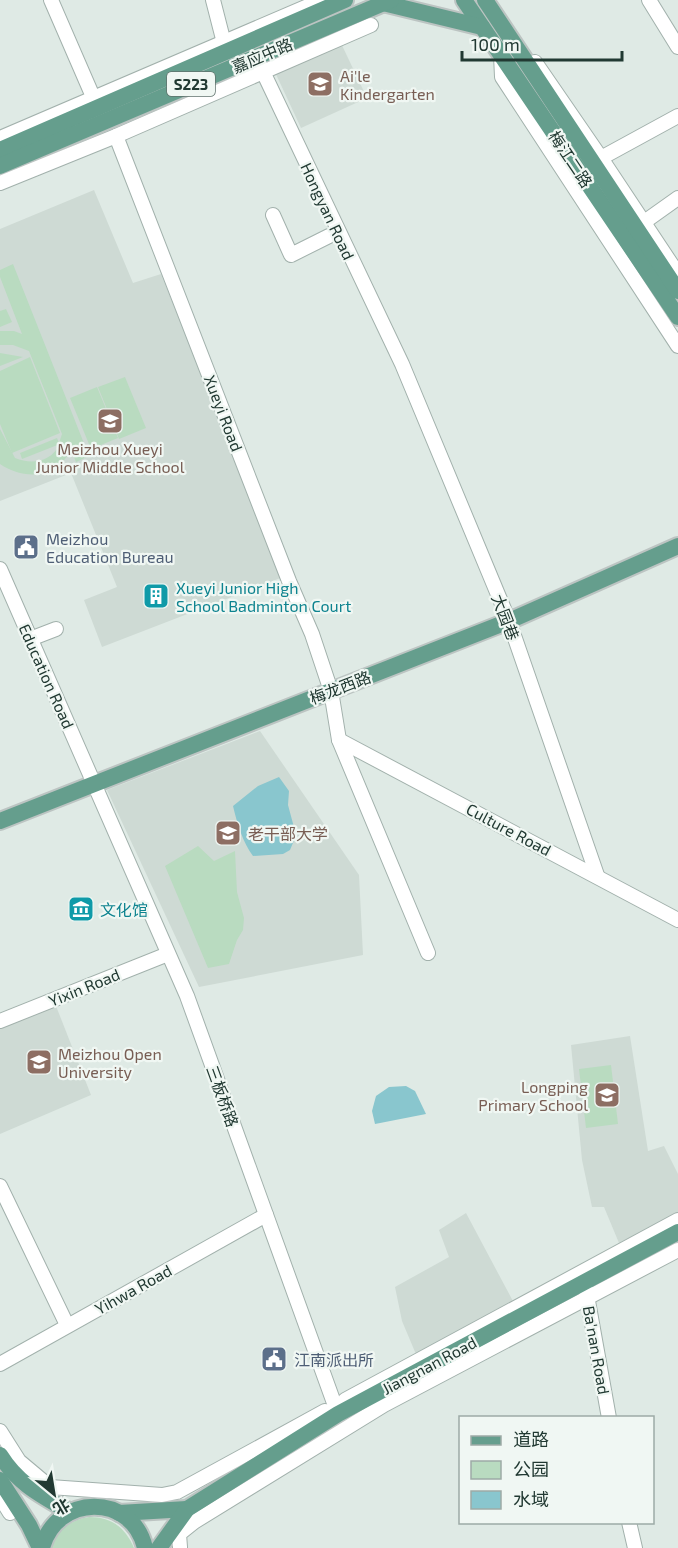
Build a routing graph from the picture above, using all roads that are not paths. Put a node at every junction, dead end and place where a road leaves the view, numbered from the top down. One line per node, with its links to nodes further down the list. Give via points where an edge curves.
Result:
1 (51, 0): 16 (street)
2 (213, 0): 12 (street)
3 (322, 0): 16 (street)
4 (345, 0): 16 (main road, 嘉应中路 / S223)
5 (464, 0): 11 (main road, 梅江二路)
6 (485, 0): 9 (main road, 梅江二路)
7 (649, 0): 13 (street)
8 (387, 2): 11 (main road); 15 (main road, 嘉应中路 / S223)
9 (497, 8): 21 (main road, 梅江二路, via 522,56)
10 (371, 25): 15 (street)
11 (482, 27): 14 (main road, 梅江二路)
12 (223, 39)
13 (678, 47)
14 (501, 55): 30 (main road, 梅江二路); 31 (street, via 502,77)
15 (260, 65): 18 (street); 22 (main road, 嘉应中路 / S223); 32 (street, Hongyan Road)
16 (95, 103): 19 (street); 20 (main road, 嘉应中路 / S223)
17 (678, 116): 21 (street)
18 (116, 136): 23 (street); 38 (street, Xueyi Road)
19 (0, 138)
20 (0, 150)
21 (596, 158): 28 (street); 29 (main road, 梅江二路)
22 (0, 166)
23 (0, 183)
24 (678, 198): 26 (street)
25 (273, 214): 27 (street, via 291,255)
26 (647, 220)
27 (329, 236)
28 (678, 274)
29 (678, 291)
30 (678, 317)
31 (678, 346)
32 (402, 364): 35 (street, 大园巷)
33 (678, 546): 35 (main road, 梅龙西路)
34 (0, 569): 37 (street, Education Road)
35 (509, 621): 38 (main road, 梅龙西路); 42 (street, 大园巷)
36 (56, 629): 37 (street)
37 (30, 639): 40 (street, Education Road)
38 (331, 691): 39 (street, Xueyi Road); 40 (main road, 梅龙西路)
39 (339, 740): 42 (street, Culture Road); 44 (street, Xueyi Road)
40 (94, 784): 41 (main road, 梅龙西路); 45 (street, 三板桥路)
41 (0, 821)
42 (597, 875): 43 (street, Culture Road)
43 (678, 920)
44 (428, 952)
45 (168, 954): 46 (street, Yixin Road); 48 (street, 三板桥路, via 187,996)
46 (0, 1021)
47 (0, 1186): 53 (street)
48 (266, 1215): 53 (street, Yihwa Road); 55 (street, 三板桥路)
49 (678, 1220): 55 (street)
50 (678, 1232): 52 (main road, Jiangnan Road)
51 (678, 1250): 52 (street)
52 (586, 1290): 55 (main road, Jiangnan Road); 56 (street, Ba'nan Road); 67 (street, via 384,1405 194,1522 179,1534)
53 (67, 1325): 54 (street, Yihwa Road)
54 (0, 1364)
55 (336, 1408): 57 (street, via 177,1492 162,1495 50,1487 19,1461); 61 (main road, Jiangnan Road)
56 (609, 1416)
57 (0, 1431)
58 (0, 1455): 62 (main road, via 22,1483)
59 (0, 1480): 68 (main road)
60 (0, 1497): 63 (street)
61 (187, 1509): 64 (main road, Jiangnan Road); 66 (main road, Jiangnan Road)
62 (70, 1512): 64 (main road, Jiangnan Road, via 90,1507); 68 (main road, via 54,1524)
63 (10, 1513)
64 (119, 1513): 66 (main road, via 135,1526)
65 (629, 1524): 69 (street)
66 (149, 1547)
67 (180, 1547)
68 (41, 1548)
69 (635, 1548)

